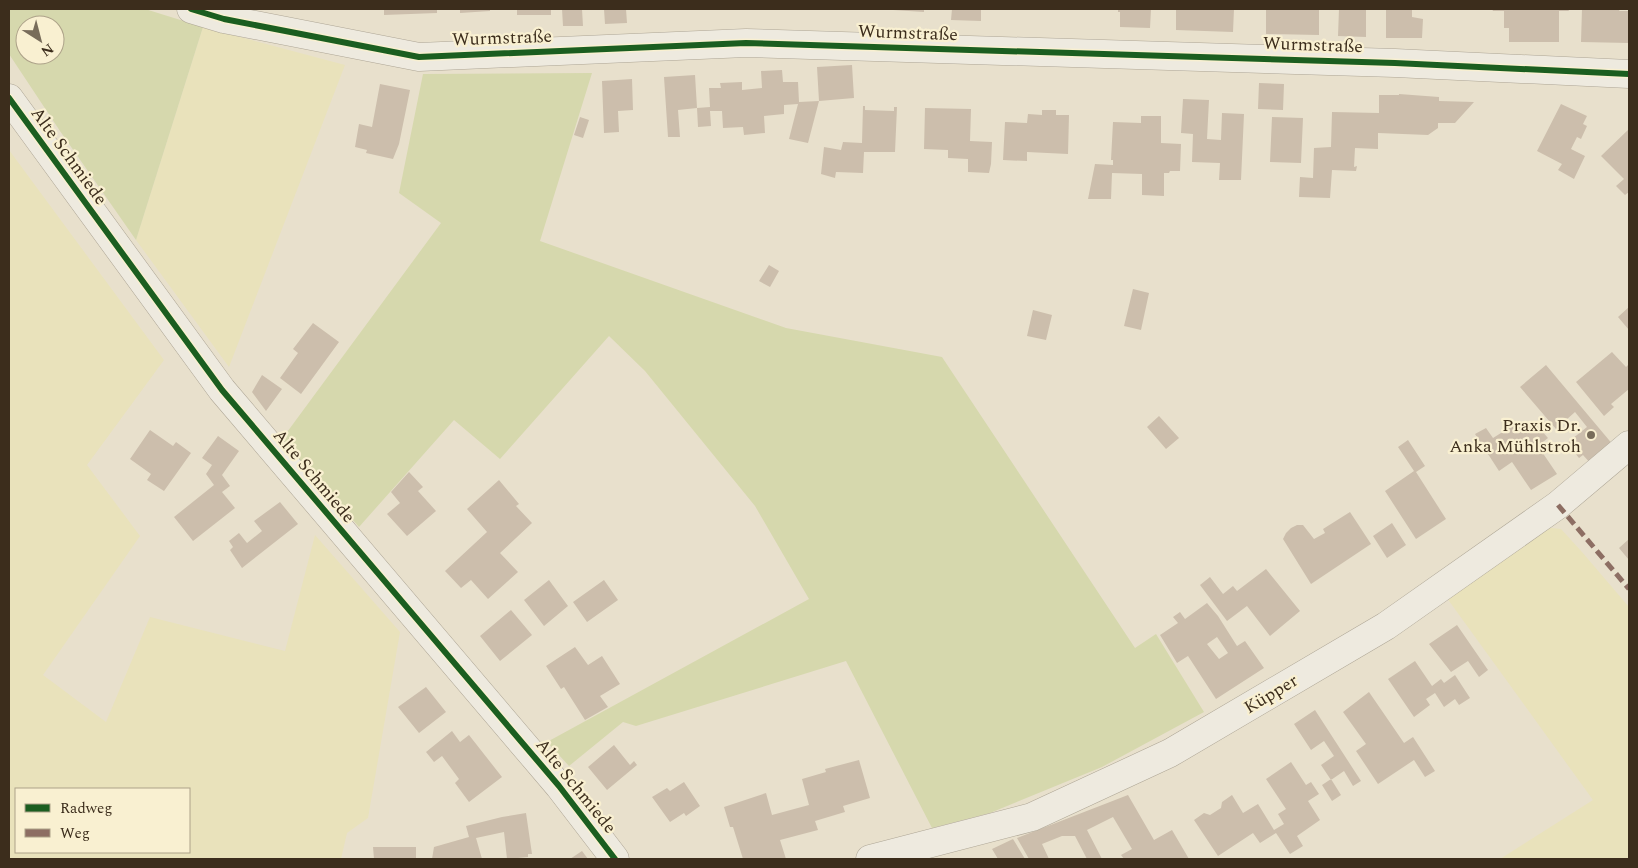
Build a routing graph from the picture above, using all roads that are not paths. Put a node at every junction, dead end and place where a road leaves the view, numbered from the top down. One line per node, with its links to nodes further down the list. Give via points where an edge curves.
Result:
1 (191, 9): 2 (street, Wurmstraße, via 224,19 419,57 746,43)
2 (1629, 74)
3 (9, 98): 5 (street, Alte Schmiede, via 222,390 559,786)
4 (1629, 445): 6 (street, Küpper, via 1558,505 1386,626 1170,754 1032,817)
5 (615, 859)
6 (870, 859)

